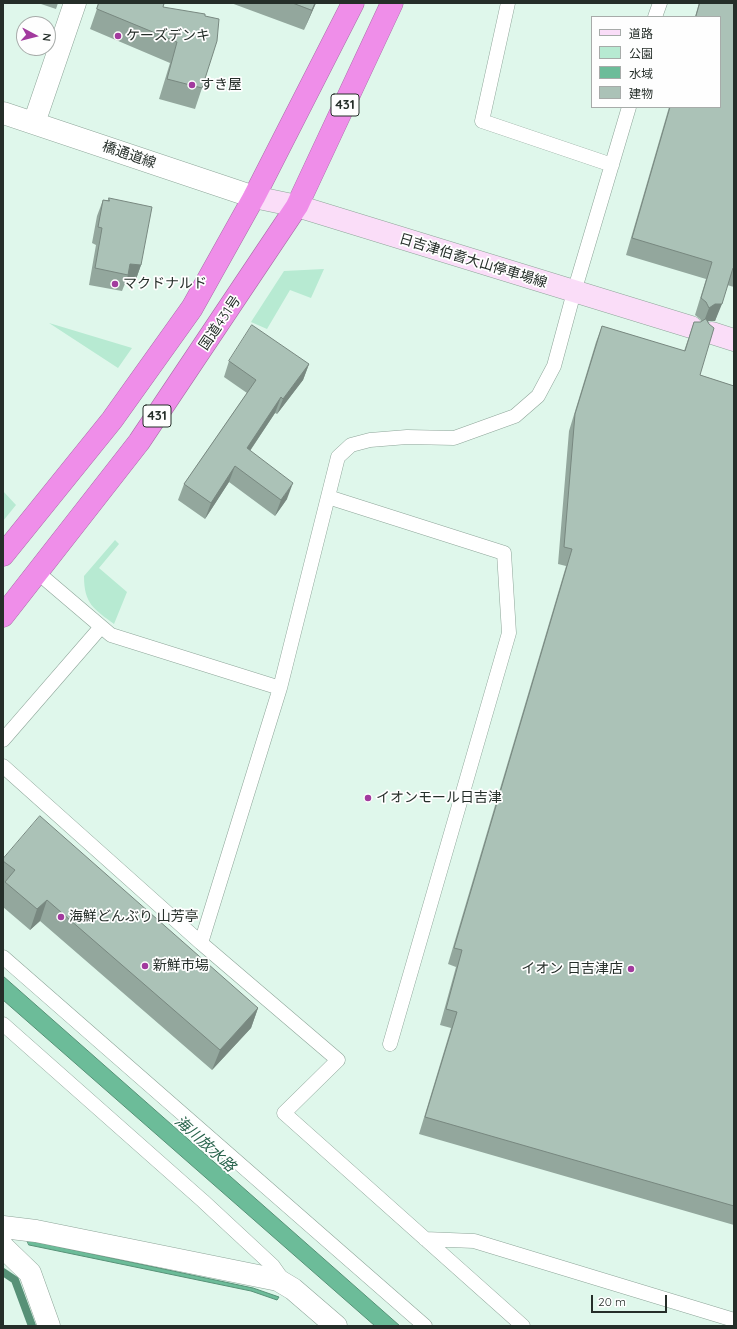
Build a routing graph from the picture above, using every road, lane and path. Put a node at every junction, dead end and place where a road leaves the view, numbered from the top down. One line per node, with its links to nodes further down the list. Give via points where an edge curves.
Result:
1 (75, 3): 9 (street)
2 (353, 3): 11 (highway, 431)
3 (392, 3): 12 (highway, 国道431号 / 431)
4 (508, 3): 10 (lane, via 482,121)
5 (660, 3): 6 (lane)
6 (656, 16)
7 (629, 108): 10 (lane)
8 (3, 113): 9 (street, 橋通道線)
9 (34, 123): 11 (street, 橋通道線)
10 (612, 165): 13 (lane)
11 (254, 197): 12 (main road, 日吉津伯耆大山停車場線); 16 (highway, 431, via 188,314 112,420)
12 (297, 206): 13 (main road, 日吉津伯耆大山停車場線); 17 (highway, 国道431号 / 431, via 139,442)
13 (574, 292): 14 (main road, 日吉津伯耆大山停車場線); 15 (lane, via 554,366 538,396 515,416 454,438 407,437 370,440 350,445 338,457)
14 (734, 340)
15 (328, 497): 20 (lane); 26 (lane, via 504,553 510,633)
16 (3, 556)
17 (37, 572): 18 (highway, 国道431号 / 431); 19 (lane)
18 (3, 616)
19 (101, 627): 20 (lane, via 111,635); 21 (lane)
20 (280, 688): 23 (lane)
21 (3, 740)
22 (3, 766): 23 (lane)
23 (201, 943): 28 (lane, via 338,1060 284,1112)
24 (3, 957): 34 (lane)
25 (3, 1024): 30 (lane, via 203,1201 273,1266)
26 (390, 1044)
27 (3, 1227): 30 (street, via 36,1231 278,1280)
28 (425, 1239): 31 (lane, via 474,1241); 35 (lane)
29 (3, 1247): 32 (street, via 30,1273)
30 (288, 1286): 33 (street)
31 (734, 1320)
32 (49, 1326)
33 (336, 1326)
34 (425, 1326)
35 (523, 1326)

